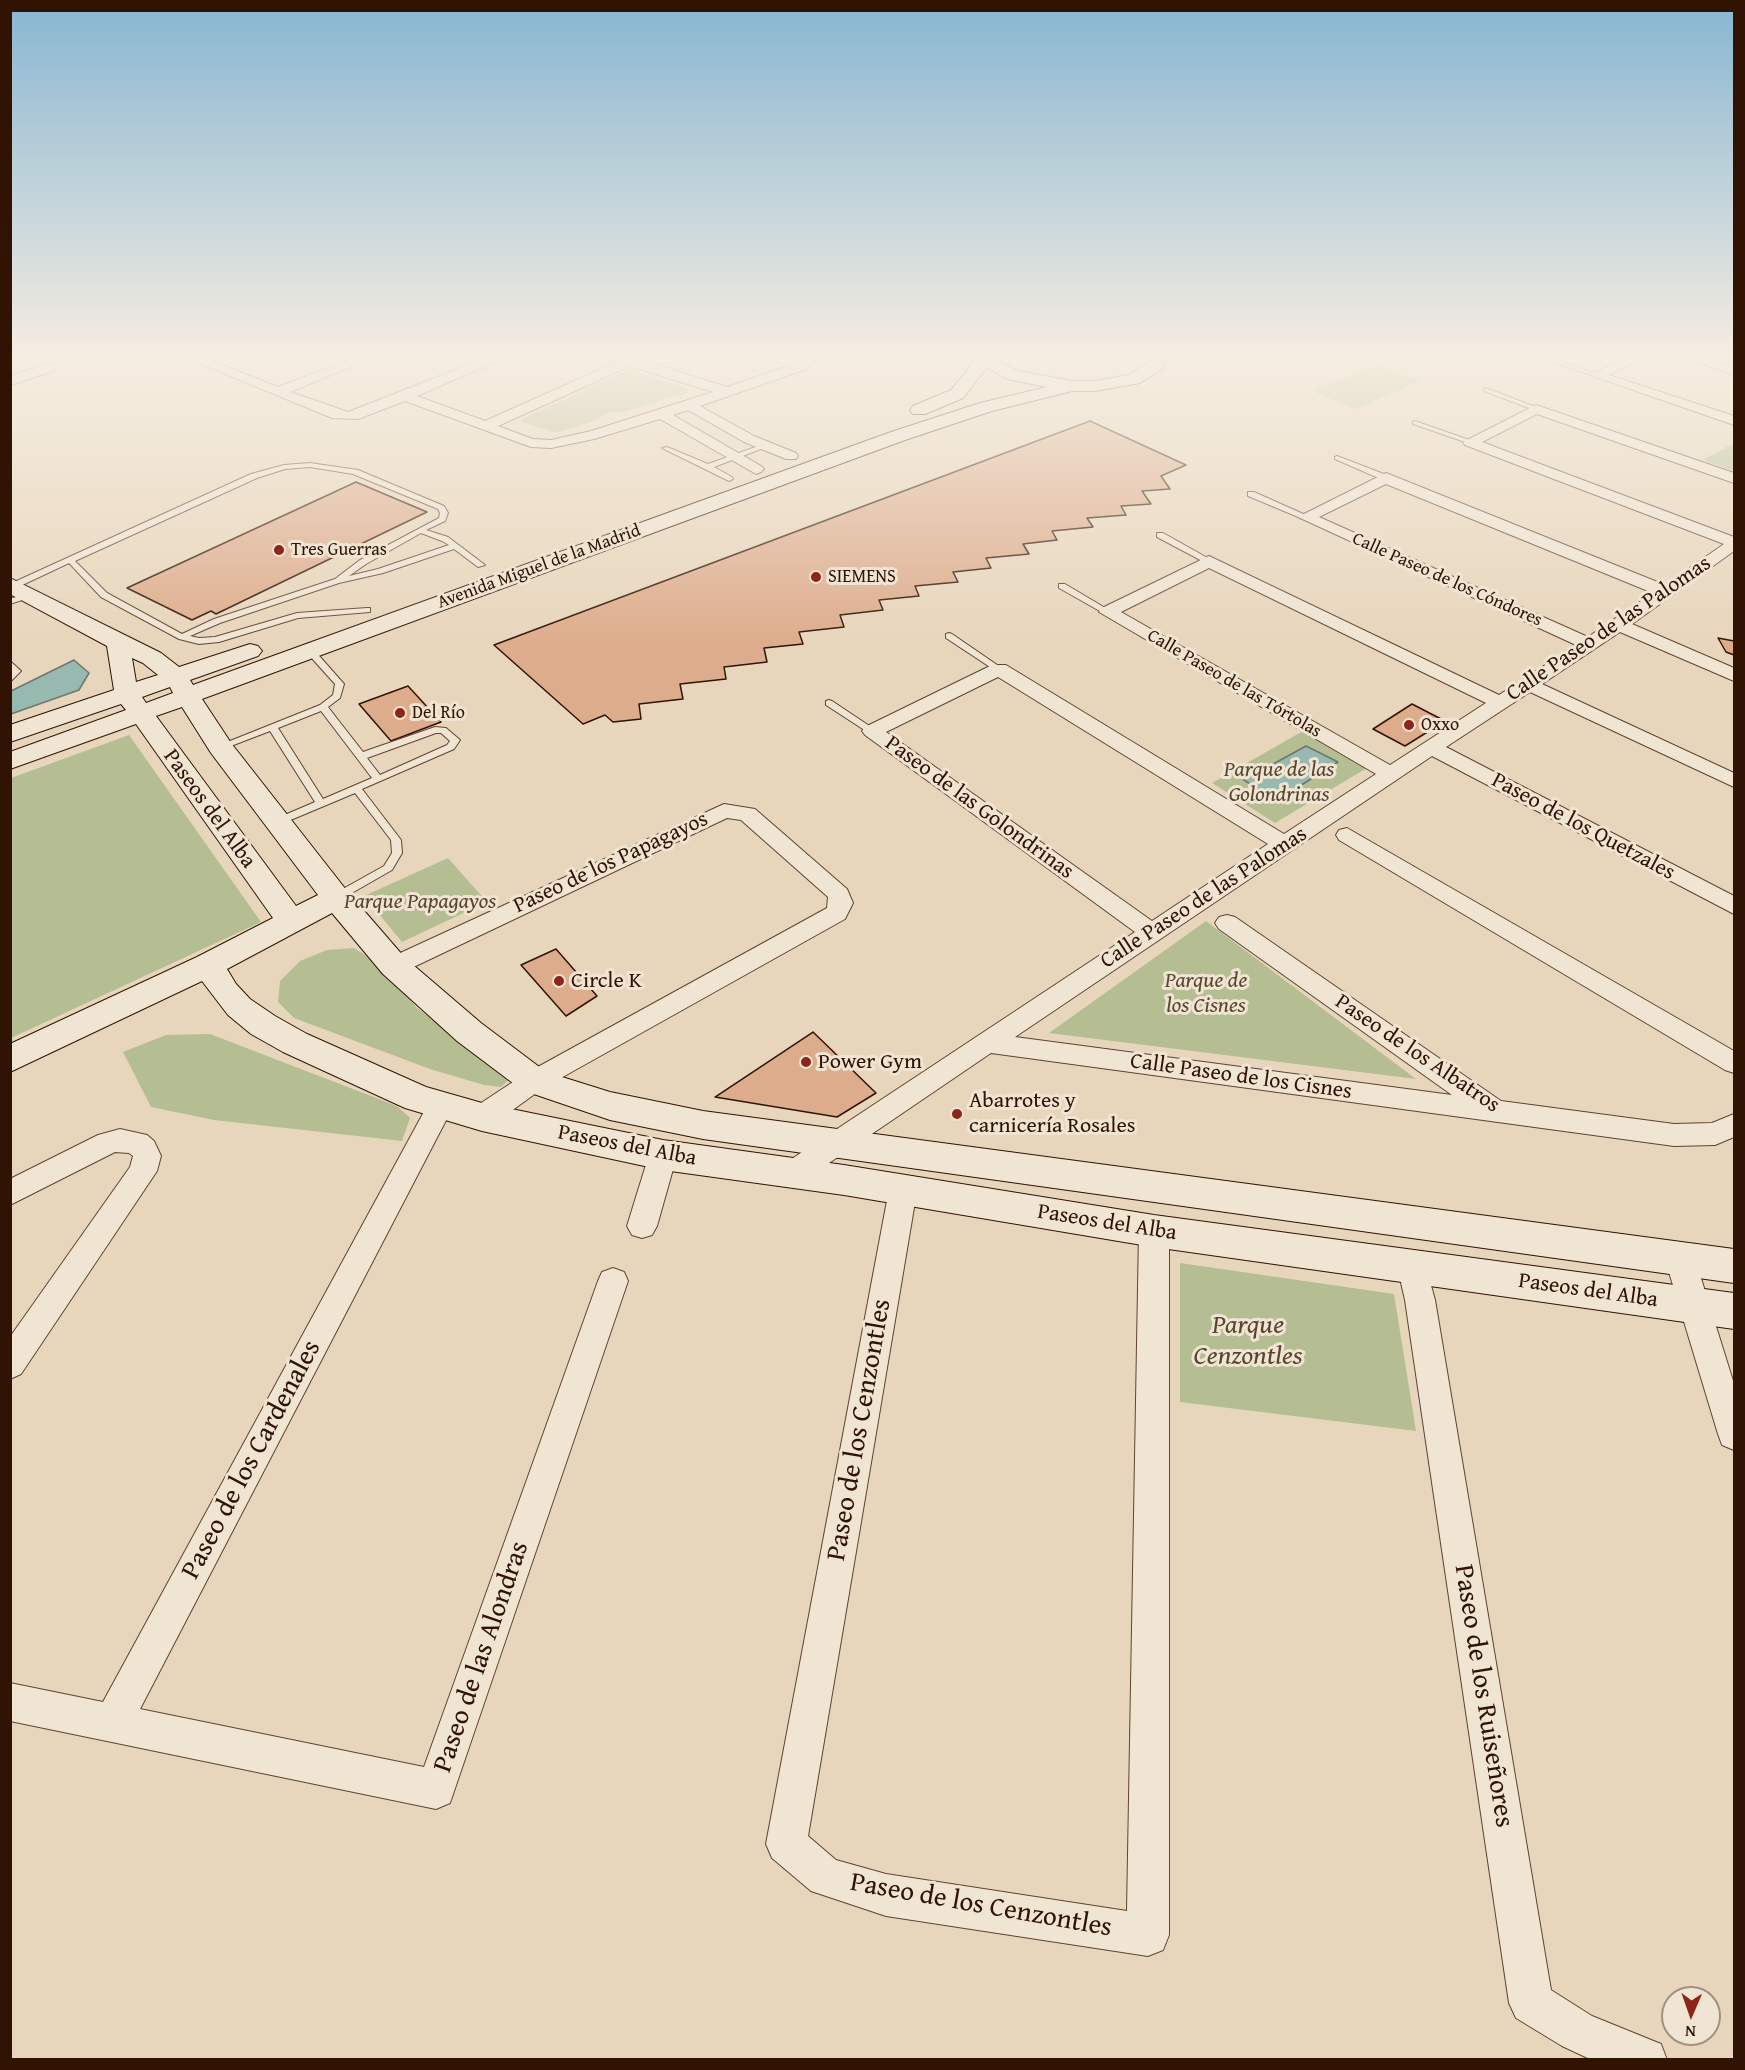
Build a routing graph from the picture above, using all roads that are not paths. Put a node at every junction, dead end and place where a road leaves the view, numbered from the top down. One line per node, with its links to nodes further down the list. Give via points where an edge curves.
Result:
1 (675, 453): 11 (lane)
2 (712, 453): 12 (street)
3 (754, 453): 12 (lane)
4 (782, 453): 9 (street)
5 (800, 453): 9 (street, Avenida Miguel de la Madrid)
6 (853, 453): 39 (street, Avenida Miguel de la Madrid)
7 (1498, 453): 20 (street)
8 (1661, 453): 14 (street)
9 (791, 456): 12 (street, Avenida Miguel de la Madrid, via 756,469)
10 (1337, 458): 13 (lane)
11 (708, 467): 12 (lane); 12 (lane)
12 (732, 468): 18 (street, Avenida Miguel de la Madrid)
13 (1386, 478): 16 (street, Calle Paseo de los Cóndores); 29 (street)
14 (1734, 478)
15 (1251, 494): 16 (lane, Calle Paseo de los Cóndores)
16 (1306, 517): 38 (street, Calle Paseo de los Cóndores)
17 (420, 530): 21 (lane); 23 (lane, via 442,519 441,508 355,472 310,465 284,467 254,476); 27 (lane)
18 (583, 530)
19 (1160, 535): 24 (lane)
20 (1734, 543): 29 (street, Calle Paseo de las Palomas)
21 (455, 546): 25 (lane); 27 (lane)
22 (504, 557): 25 (street, Avenida Miguel de la Madrid)
23 (70, 560): 30 (lane); 36 (lane, via 104,595)
24 (1209, 561): 33 (street, Calle Paseo de las Tórtolas); 46 (street)
25 (481, 565): 26 (street, Avenida Miguel de la Madrid)
26 (460, 573)
27 (337, 581): 36 (lane, via 217,621)
28 (1062, 586): 33 (lane, Calle Paseo de las Tórtolas)
29 (1667, 591): 34 (street, Calle Paseo de las Palomas)
30 (15, 592): 37 (street)
31 (398, 597): 32 (street, Avenida Miguel de la Madrid)
32 (367, 609): 36 (lane, via 297,616 216,640); 45 (street, Avenida Miguel de la Madrid)
33 (1108, 612): 57 (street, Calle Paseo de las Tórtolas)
34 (1619, 625): 38 (street, Calle Paseo de las Palomas); 42 (street)
35 (949, 636): 41 (lane)
36 (182, 637)
37 (119, 643): 45 (street, via 152,658); 48 (street, via 121,669)
38 (1588, 644): 44 (street, Calle Paseo de las Palomas)
39 (311, 652): 45 (street, Avenida Miguel de la Madrid); 49 (lane, via 340,684 337,696)
40 (10, 664): 43 (lane, via 17,672)
41 (999, 669): 51 (street, Paseo de las Golondrinas); 64 (street)
42 (1734, 675)
43 (10, 679)
44 (1528, 684): 46 (street, Calle Paseo de las Palomas); 59 (street)
45 (182, 686): 48 (street, Avenida Miguel de la Madrid); 53 (street, Paseos del Alba)
46 (1498, 702): 54 (street, Calle Paseo de las Palomas)
47 (829, 703): 51 (lane)
48 (134, 704): 52 (street, Avenida Miguel de la Madrid); 56 (street, Avenida Miguel de la Madrid); 67 (street, Paseos del Alba)
49 (323, 707): 50 (lane); 55 (lane)
50 (273, 726): 53 (lane); 61 (lane)
51 (872, 731): 69 (street, Paseo de las Golondrinas)
52 (12, 733)
53 (220, 747): 62 (street, Paseos del Alba)
54 (1432, 748): 57 (street, Calle Paseo de las Palomas); 66 (street, Paseo de los Quetzales)
55 (362, 756): 58 (lane); 58 (lane, via 435,730 443,730 455,740 451,747)
56 (10, 761)
57 (1391, 774): 64 (street, Calle Paseo de las Palomas)
58 (378, 779): 60 (lane)
59 (1734, 781)
60 (357, 789): 61 (lane); 65 (lane, via 396,840 397,853 388,867)
61 (321, 803): 62 (lane)
62 (277, 822): 65 (street, Paseos del Alba)
63 (1347, 835): 74 (street)
64 (1284, 844): 69 (street, Calle Paseo de las Palomas)
65 (336, 898): 67 (street); 71 (street, Paseos del Alba)
66 (1734, 906)
67 (292, 922): 70 (street)
68 (1227, 923): 77 (street, Paseo de los Albatros)
69 (1151, 932): 72 (street, Calle Paseo de las Palomas)
70 (208, 965): 73 (street); 76 (street, Paseos del Alba, via 239,1008 263,1025 395,1089)
71 (394, 966): 75 (street, Paseos del Alba, via 469,1032); 75 (street, Paseo de los Papagayos, via 724,811 747,814 839,894 837,913)
72 (985, 1043): 77 (street, Calle Paseo de los Cisnes); 80 (street, Calle Paseo de las Palomas)
73 (10, 1059)
74 (1734, 1063)
75 (534, 1081): 78 (street); 80 (street, Paseos del Alba, via 645,1115)
76 (441, 1105): 78 (street, Paseos del Alba); 96 (street, Paseo de los Cardenales)
77 (1497, 1113): 79 (street, Paseo de los Albatros, via 1674,1135 1715,1134)
78 (482, 1117): 81 (street, Paseos del Alba)
79 (1734, 1125)
80 (837, 1143): 82 (street, Calle Paseo de las Palomas); 87 (street, Paseos del Alba)
81 (663, 1155): 82 (street, Paseos del Alba); 85 (street)
82 (794, 1172): 83 (street, Paseos del Alba)
83 (903, 1190): 86 (street, Paseos del Alba); 86 (street, Paseo de los Cenzontles, via 786,1844 825,1877 886,1895 1148,1935)
84 (10, 1193): 93 (street, via 120,1140 137,1143 147,1156 143,1171)
85 (642, 1226)
86 (1154, 1231): 88 (street, Paseos del Alba)
87 (1680, 1259): 89 (street, Paseos del Alba); 91 (street)
88 (1412, 1265): 91 (street, Paseos del Alba); 97 (street, Paseo de los Ruiseñores, via 1532,2002 1577,2031)
89 (1734, 1266)
90 (613, 1281): 96 (street, Paseo de las Alondras, via 436,1789)
91 (1695, 1306): 92 (street, Paseos del Alba); 94 (street)
92 (1734, 1311)
93 (10, 1364)
94 (1734, 1434)
95 (10, 1702): 96 (street)
96 (112, 1723)
97 (1645, 2060)

